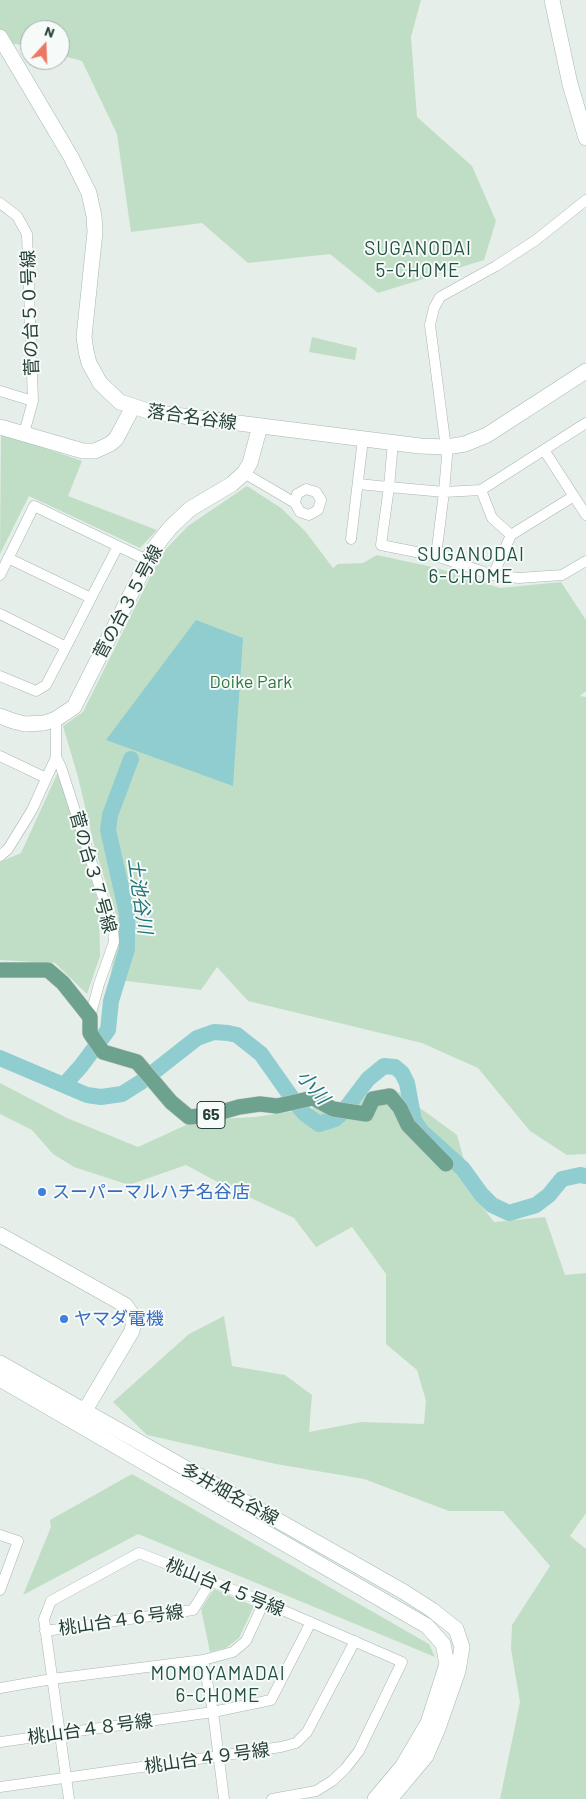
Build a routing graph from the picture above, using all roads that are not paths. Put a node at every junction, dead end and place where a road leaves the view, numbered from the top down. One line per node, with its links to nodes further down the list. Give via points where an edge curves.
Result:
1 (552, 0): 3 (street, via 570,84)
2 (0, 36): 9 (street, 落合名谷線, via 89,193 96,232 84,337 86,351 100,383 120,402)
3 (586, 138)
4 (586, 200): 16 (street, via 536,240 440,297 430,325)
5 (0, 203): 8 (street, 菅の台５０号線, via 17,216 27,234)
6 (586, 371): 16 (street, 落合名谷線, via 487,435)
7 (0, 391): 8 (street)
8 (34, 401): 13 (street, 菅の台５０号線)
9 (133, 407): 11 (street, 落合名谷線); 13 (street, via 116,439 95,450 83,451)
10 (586, 423): 17 (street)
11 (260, 426): 14 (street, 落合名谷線); 18 (street, 菅の台３５号線)
12 (0, 427): 13 (street)
13 (24, 433)
14 (363, 439): 15 (street, 落合名谷線); 19 (street)
15 (393, 442): 16 (street, 落合名谷線); 20 (street)
16 (446, 447): 22 (street)
17 (544, 450): 21 (street); 23 (street)
18 (244, 473): 24 (street); 31 (street, 菅の台３５号線, via 190,510 164,535)
19 (358, 484): 20 (street); 27 (street)
20 (389, 487): 22 (street); 29 (street, via 381,545)
21 (481, 490): 22 (street); 26 (street, via 492,518)
22 (444, 492): 29 (street)
23 (574, 496): 25 (street); 26 (street)
24 (295, 503)
25 (586, 515)
26 (511, 535): 34 (street)
27 (351, 540)
28 (118, 546): 30 (street, via 34,506); 31 (street); 35 (street)
29 (436, 556): 34 (street)
30 (8, 558): 33 (street); 35 (street)
31 (148, 560): 40 (street, 菅の台３５号線, via 74,707)
32 (586, 561): 34 (street, via 562,575 519,578)
33 (0, 574)
34 (493, 574)
35 (92, 598): 37 (street)
36 (0, 614): 37 (street)
37 (66, 647): 38 (street, via 46,685 36,691)
38 (0, 676)
39 (0, 716): 40 (street, 菅の台３５号線, via 25,724)
40 (56, 719): 42 (street)
41 (0, 756): 43 (street)
42 (56, 757): 43 (street); 46 (street, 菅の台３７号線, via 113,929 114,942)
43 (46, 778): 44 (street, via 32,810 8,849)
44 (0, 856)
45 (0, 970): 46 (main road, 65, via 48,970 63,983)
46 (90, 1017): 47 (main road, 65, via 90,1033 103,1052 137,1062 171,1102 189,1117 211,1115 238,1106 277,1106 314,1098 345,1111 366,1114 373,1099 390,1096 408,1125)
47 (446, 1164)
48 (0, 1235): 51 (street, via 124,1305 131,1313 134,1321 132,1332)
49 (0, 1363): 51 (street, 多井畑名谷線)
50 (0, 1379): 72 (street, 多井畑名谷線, via 427,1626 443,1644 447,1664 428,1723 402,1767)
51 (84, 1412): 73 (street, 多井畑名谷線, via 404,1592 456,1629 462,1647 458,1671 438,1728 426,1756)
52 (0, 1535): 53 (street, via 18,1541)
53 (2, 1577): 55 (street)
54 (211, 1581): 56 (street, 桃山台４５号線); 58 (street, 桃山台４６号線, via 193,1610); 58 (street, 桃山台４５号線, via 139,1553 51,1601)
55 (0, 1590)
56 (264, 1602): 57 (street, 桃山台４５号線); 60 (street, via 246,1641 233,1652)
57 (311, 1622): 59 (street, 桃山台４５号線); 63 (street, 桃山台４８号線, via 271,1700)
58 (44, 1631): 61 (street, 桃山台４５号線)
59 (355, 1642): 66 (street, 桃山台４９号線, via 308,1732 296,1743); 71 (street, 桃山台４５号線, via 402,1662 358,1751 345,1769 316,1790)
60 (203, 1660): 61 (street); 63 (street)
61 (52, 1679): 62 (street); 64 (street, 桃山台４５号線)
62 (0, 1688)
63 (213, 1712): 64 (street, 桃山台４８号線); 66 (street)
64 (60, 1734): 65 (street, 桃山台４８号線); 67 (street, 桃山台４５号線)
65 (0, 1742)
66 (218, 1756): 67 (street, 桃山台４９号線); 70 (street)
67 (66, 1778): 68 (street, 桃山台４９号線); 69 (street, 桃山台４５号線)
68 (0, 1787)
69 (69, 1799)
70 (224, 1799)
71 (272, 1799)
72 (375, 1799)
73 (390, 1799)

